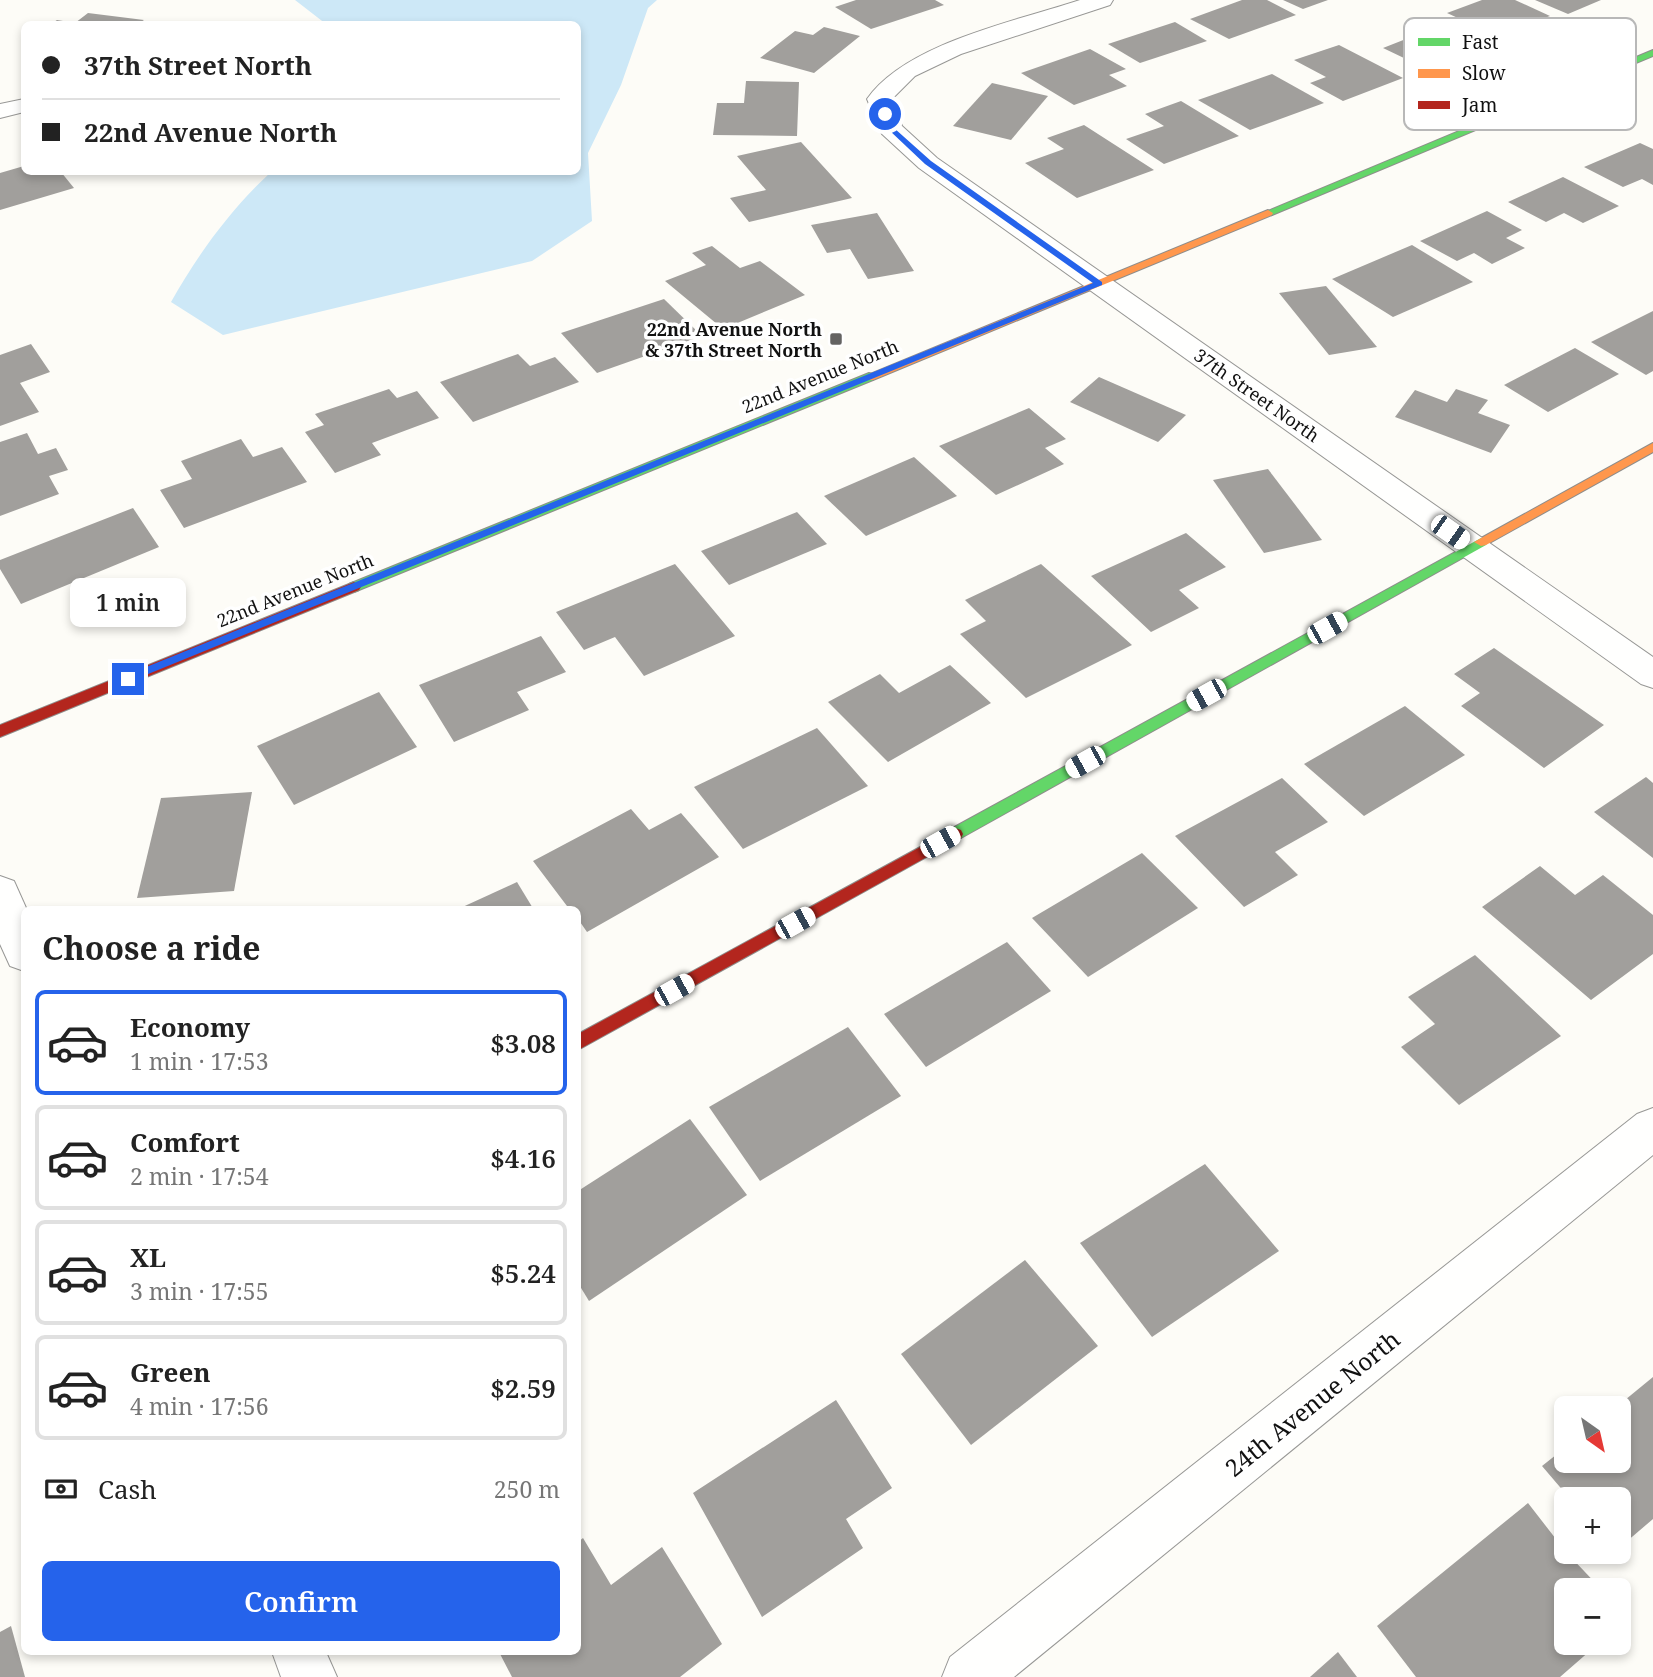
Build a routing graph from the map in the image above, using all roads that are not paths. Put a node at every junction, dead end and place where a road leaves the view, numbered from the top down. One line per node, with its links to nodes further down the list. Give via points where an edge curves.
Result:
1 (1102, 0): 5 (street, 37th Street North, via 953,49 907,71 879,99 891,129 928,163)
2 (1653, 53): 3 (main road, 22nd Avenue North)
3 (1636, 60)
4 (1468, 130): 5 (main road, 22nd Avenue North)
5 (1099, 284): 7 (street, 37th Street North); 9 (main road, 22nd Avenue North)
6 (1653, 447): 7 (main road)
7 (1472, 547): 8 (street, 37th Street North); 12 (main road)
8 (1653, 675)
9 (0, 731)
10 (0, 892): 11 (street)
11 (21, 946)
12 (581, 1041)
13 (1653, 1128): 16 (street, 24th Avenue North)
14 (300, 1655): 15 (street)
15 (309, 1677)
16 (970, 1677)

